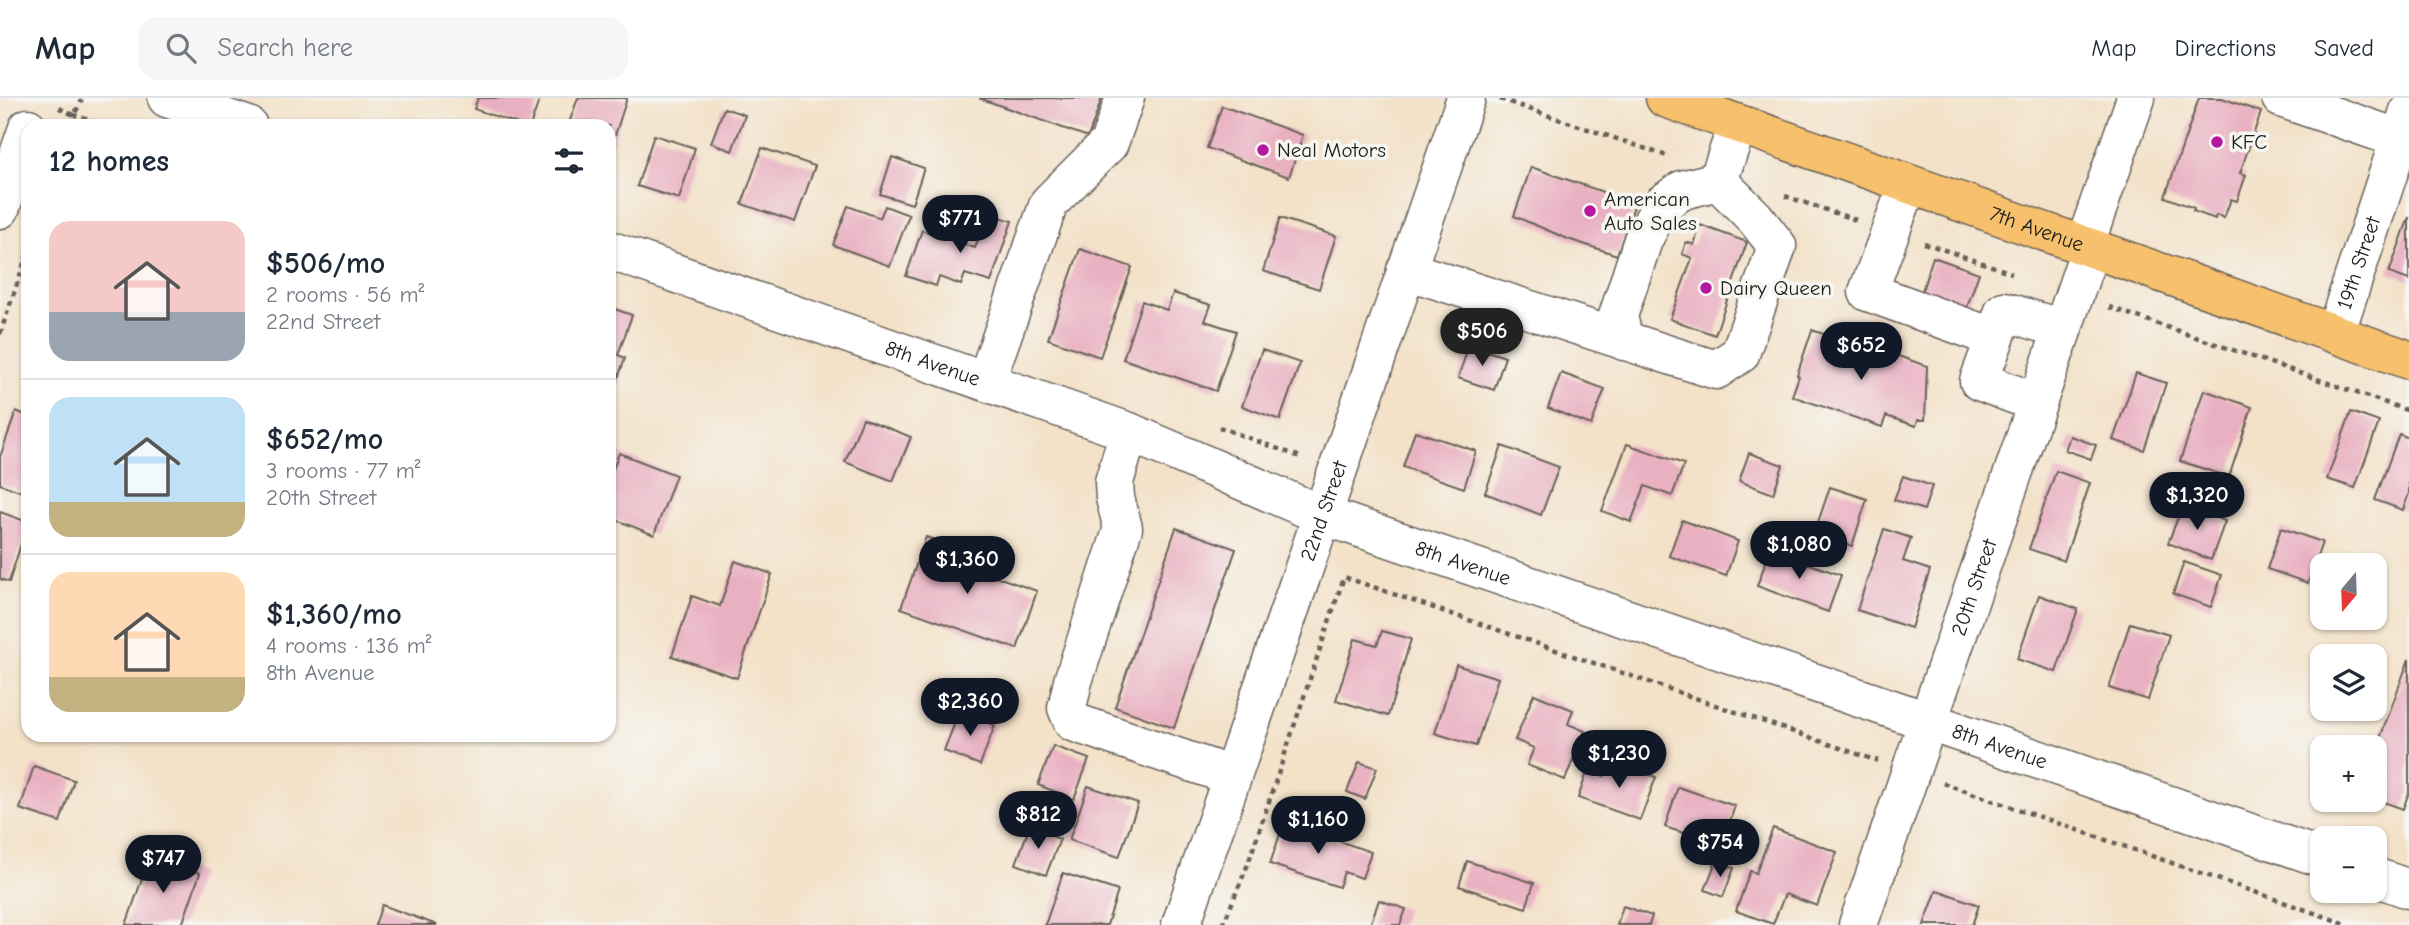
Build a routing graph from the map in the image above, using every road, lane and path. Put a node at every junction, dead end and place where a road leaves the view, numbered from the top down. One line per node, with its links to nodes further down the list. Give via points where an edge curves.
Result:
1 (167, 98): 13 (street)
2 (1125, 98): 34 (street, via 1110,143 1049,203)
3 (1466, 98): 25 (street, 22nd Street)
4 (1499, 98): 16 (path)
5 (1665, 98): 14 (main road, 7th Avenue)
6 (2136, 98): 23 (street, 20th Street)
7 (2281, 98): 15 (street)
8 (82, 100): 10 (path)
9 (38, 115): 10 (path)
10 (75, 115): 11 (path); 12 (path)
11 (74, 119)
12 (87, 119)
13 (228, 119)
14 (1738, 124): 18 (street); 19 (main road, 7th Avenue)
15 (2403, 142): 30 (street, 19th Street)
16 (1668, 156)
17 (21, 157): 21 (street)
18 (1718, 181): 32 (street, via 1682,190 1661,205 1643,240 1618,316); 32 (street, via 1777,246 1740,354 1716,370)
19 (1908, 184): 22 (street); 23 (main road, 7th Avenue)
20 (1783, 195): 22 (path)
21 (0, 209)
22 (1891, 232): 27 (path); 31 (street, via 1868,292)
23 (2087, 248): 28 (street, 20th Street); 30 (main road, 7th Avenue)
24 (616, 252): 34 (street, 8th Avenue)
25 (1406, 270): 32 (street); 40 (street, 22nd Street)
26 (21, 272): 29 (path)
27 (2022, 277)
28 (2068, 312): 31 (street, via 2004,311); 35 (street, 20th Street); 36 (path)
29 (0, 334)
30 (2335, 334): 33 (main road, 7th Avenue)
31 (1995, 338): 35 (street, via 1979,382)
32 (1624, 341)
33 (2409, 360)
34 (986, 381): 38 (street, 8th Avenue)
35 (2037, 402): 41 (street, 20th Street)
36 (2409, 411)
37 (1217, 427): 39 (path, via 1304,458)
38 (1129, 432): 40 (street, 8th Avenue); 43 (street, via 1114,482 1123,528 1067,708 1073,722)
39 (1311, 452)
40 (1322, 515): 41 (street, 8th Avenue); 43 (street, 22nd Street)
41 (1927, 721): 45 (street, 8th Avenue); 50 (street, 20th Street)
42 (1879, 761): 49 (path, via 1344,577 1248,864)
43 (1232, 776): 48 (street, 22nd Street)
44 (1940, 781): 51 (path)
45 (2310, 838)
46 (2387, 881): 47 (street)
47 (2409, 888)
48 (1181, 925)
49 (1223, 925)
50 (1858, 925)
51 (2349, 925)

